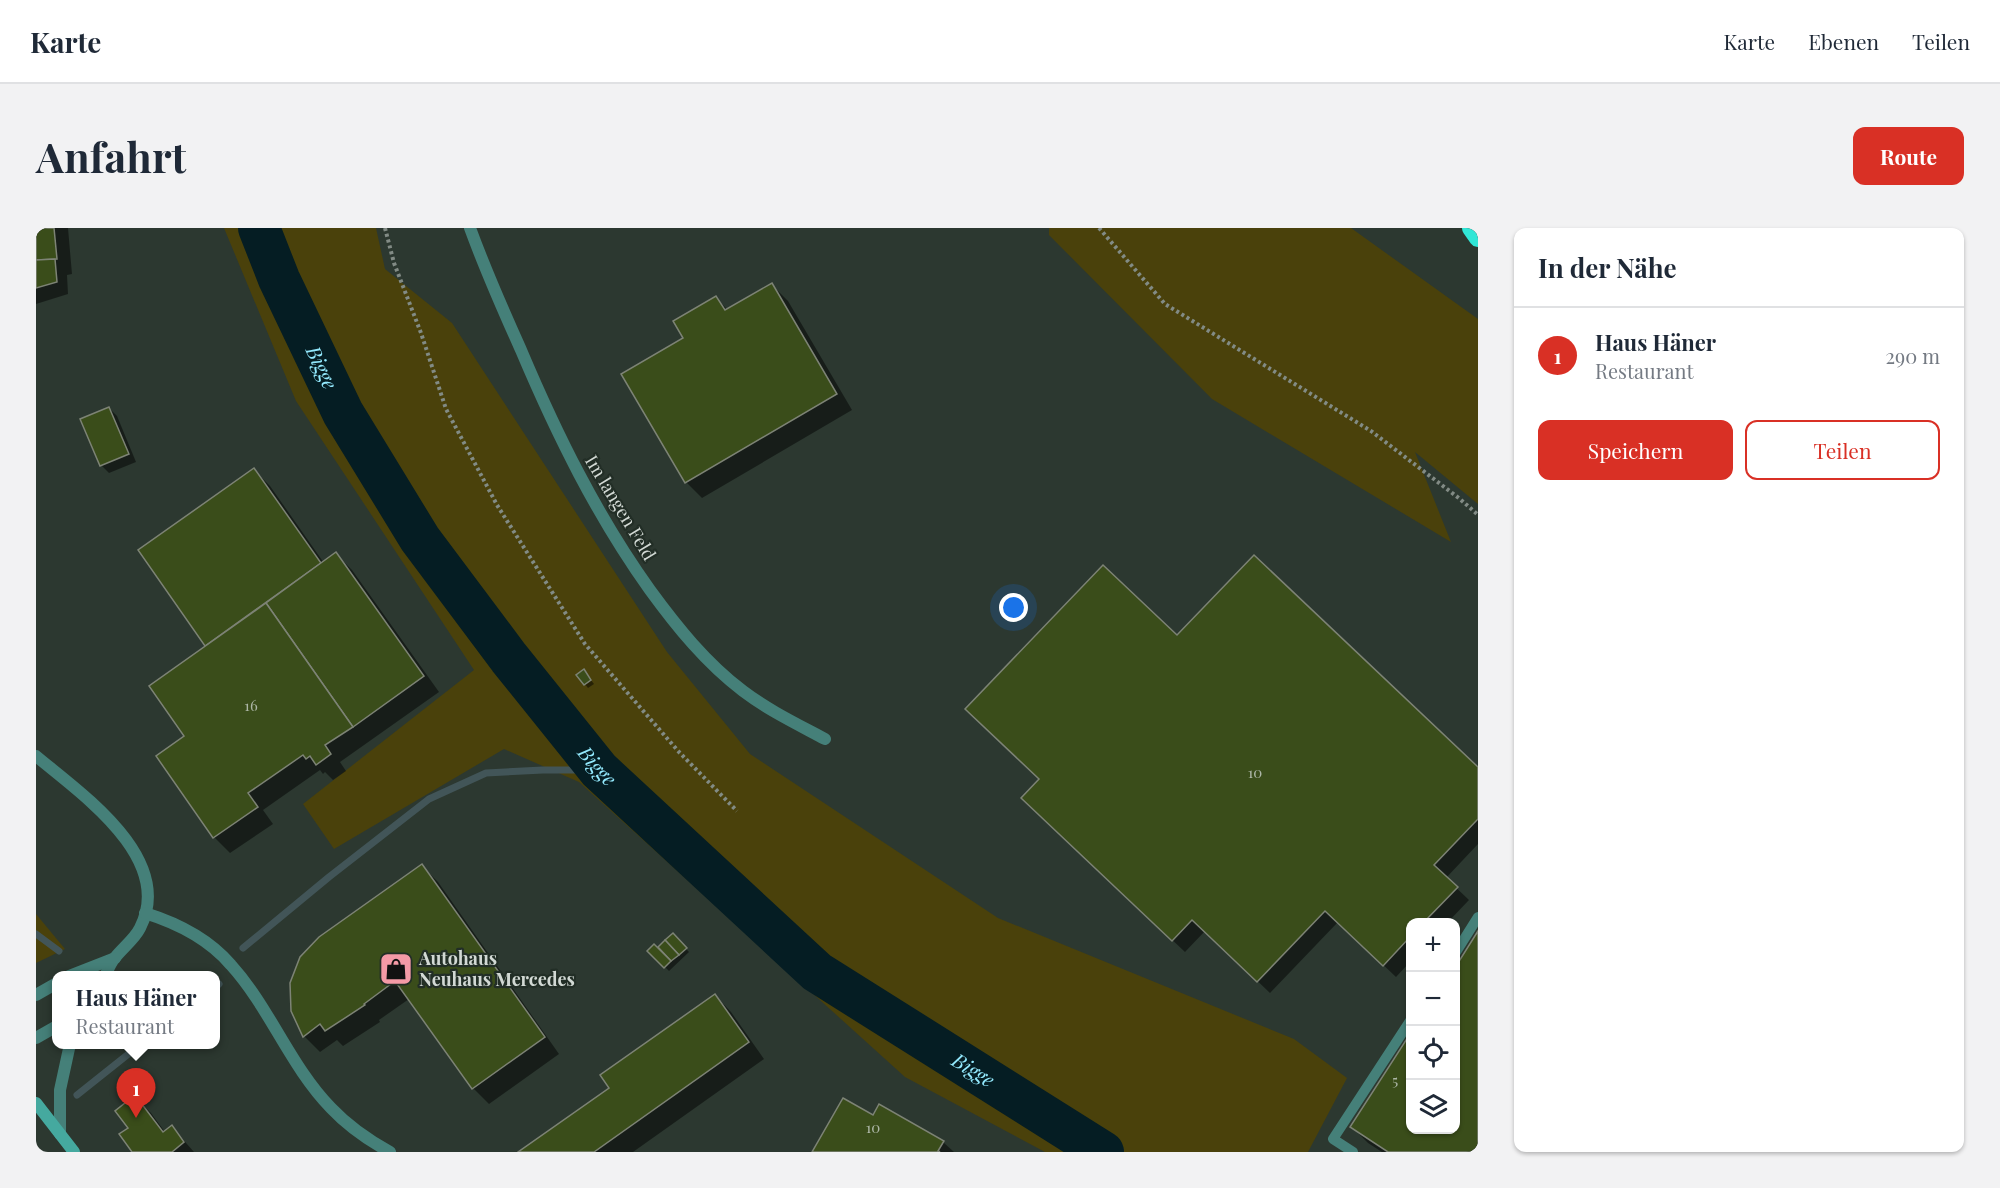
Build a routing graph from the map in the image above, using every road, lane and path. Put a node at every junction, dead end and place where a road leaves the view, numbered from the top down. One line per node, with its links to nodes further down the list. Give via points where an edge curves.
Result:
1 (385, 228): 9 (path, via 446,409 497,505 585,644 679,752)
2 (470, 228): 7 (street, Im langen Feld, via 549,416 597,508 633,566 670,618 715,668 767,707)
3 (1099, 228): 6 (path, via 1166,304 1371,431)
4 (1471, 228): 5 (highway)
5 (1478, 238)
6 (1478, 515)
7 (825, 739)
8 (36, 756): 10 (street, via 116,824 143,873)
9 (737, 811)
10 (146, 913): 13 (street, via 140,928); 25 (street, via 199,938 230,963 330,1107 352,1128)
11 (1478, 917): 12 (lane)
12 (1460, 944)
13 (115, 958): 14 (street); 15 (street)
14 (80, 971)
15 (107, 971)
16 (52, 986): 17 (street)
17 (36, 995)
18 (1407, 1026): 26 (lane, via 1334,1139)
19 (52, 1029): 20 (street)
20 (36, 1038)
21 (69, 1049): 23 (street, via 60,1090)
22 (36, 1103): 23 (main road)
23 (60, 1134): 24 (main road)
24 (74, 1152)
25 (390, 1152)
26 (1353, 1152)

